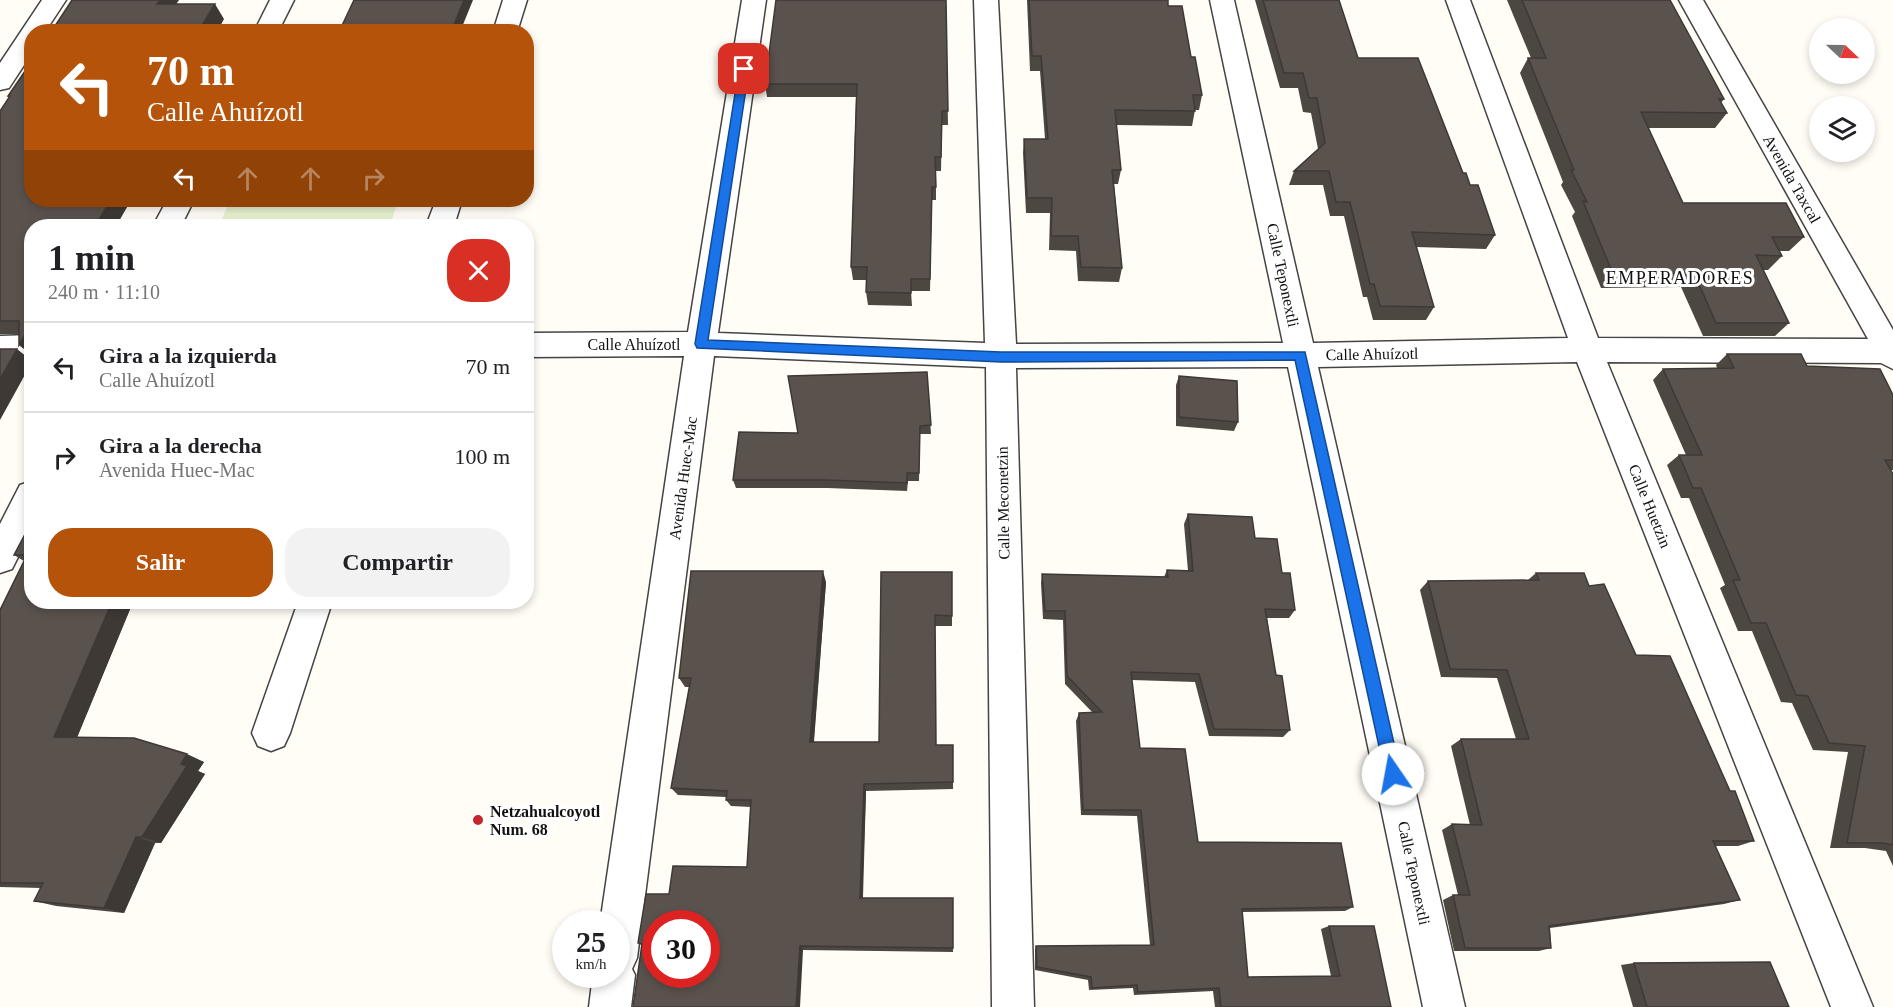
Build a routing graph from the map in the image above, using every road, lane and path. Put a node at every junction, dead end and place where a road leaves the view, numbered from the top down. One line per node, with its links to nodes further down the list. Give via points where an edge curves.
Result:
1 (54, 0): 9 (street)
2 (282, 0): 10 (street)
3 (515, 0): 11 (street)
4 (754, 0): 14 (street, Avenida Huec-Mac)
5 (986, 0): 21 (street, Calle Meconetzin)
6 (1222, 0): 20 (street, Calle Teponextli)
7 (1458, 0): 18 (street, Calle Huetzin)
8 (1691, 0): 19 (street, Avenida Taxcal)
9 (38, 24)
10 (270, 24)
11 (508, 24)
12 (24, 45): 13 (street)
13 (0, 82)
14 (701, 344): 15 (street, Calle Ahuízotl); 21 (street, Calle Ahuízotl); 26 (street, Avenida Huec-Mac)
15 (534, 345)
16 (24, 347): 17 (street)
17 (0, 348)
18 (1587, 350): 19 (street, Calle Ahuízotl); 20 (street, Calle Ahuízotl); 31 (street, Calle Huetzin)
19 (1892, 353)
20 (1301, 355): 21 (street, Calle Ahuízotl); 30 (street, Calle Teponextli)
21 (1001, 357): 29 (street, Calle Meconetzin)
22 (24, 511): 23 (street)
23 (0, 558)
24 (313, 609): 25 (street)
25 (271, 733)
26 (623, 910)
27 (612, 988): 28 (street)
28 (610, 1007)
29 (1013, 1007)
30 (1444, 1007)
31 (1852, 1007)

